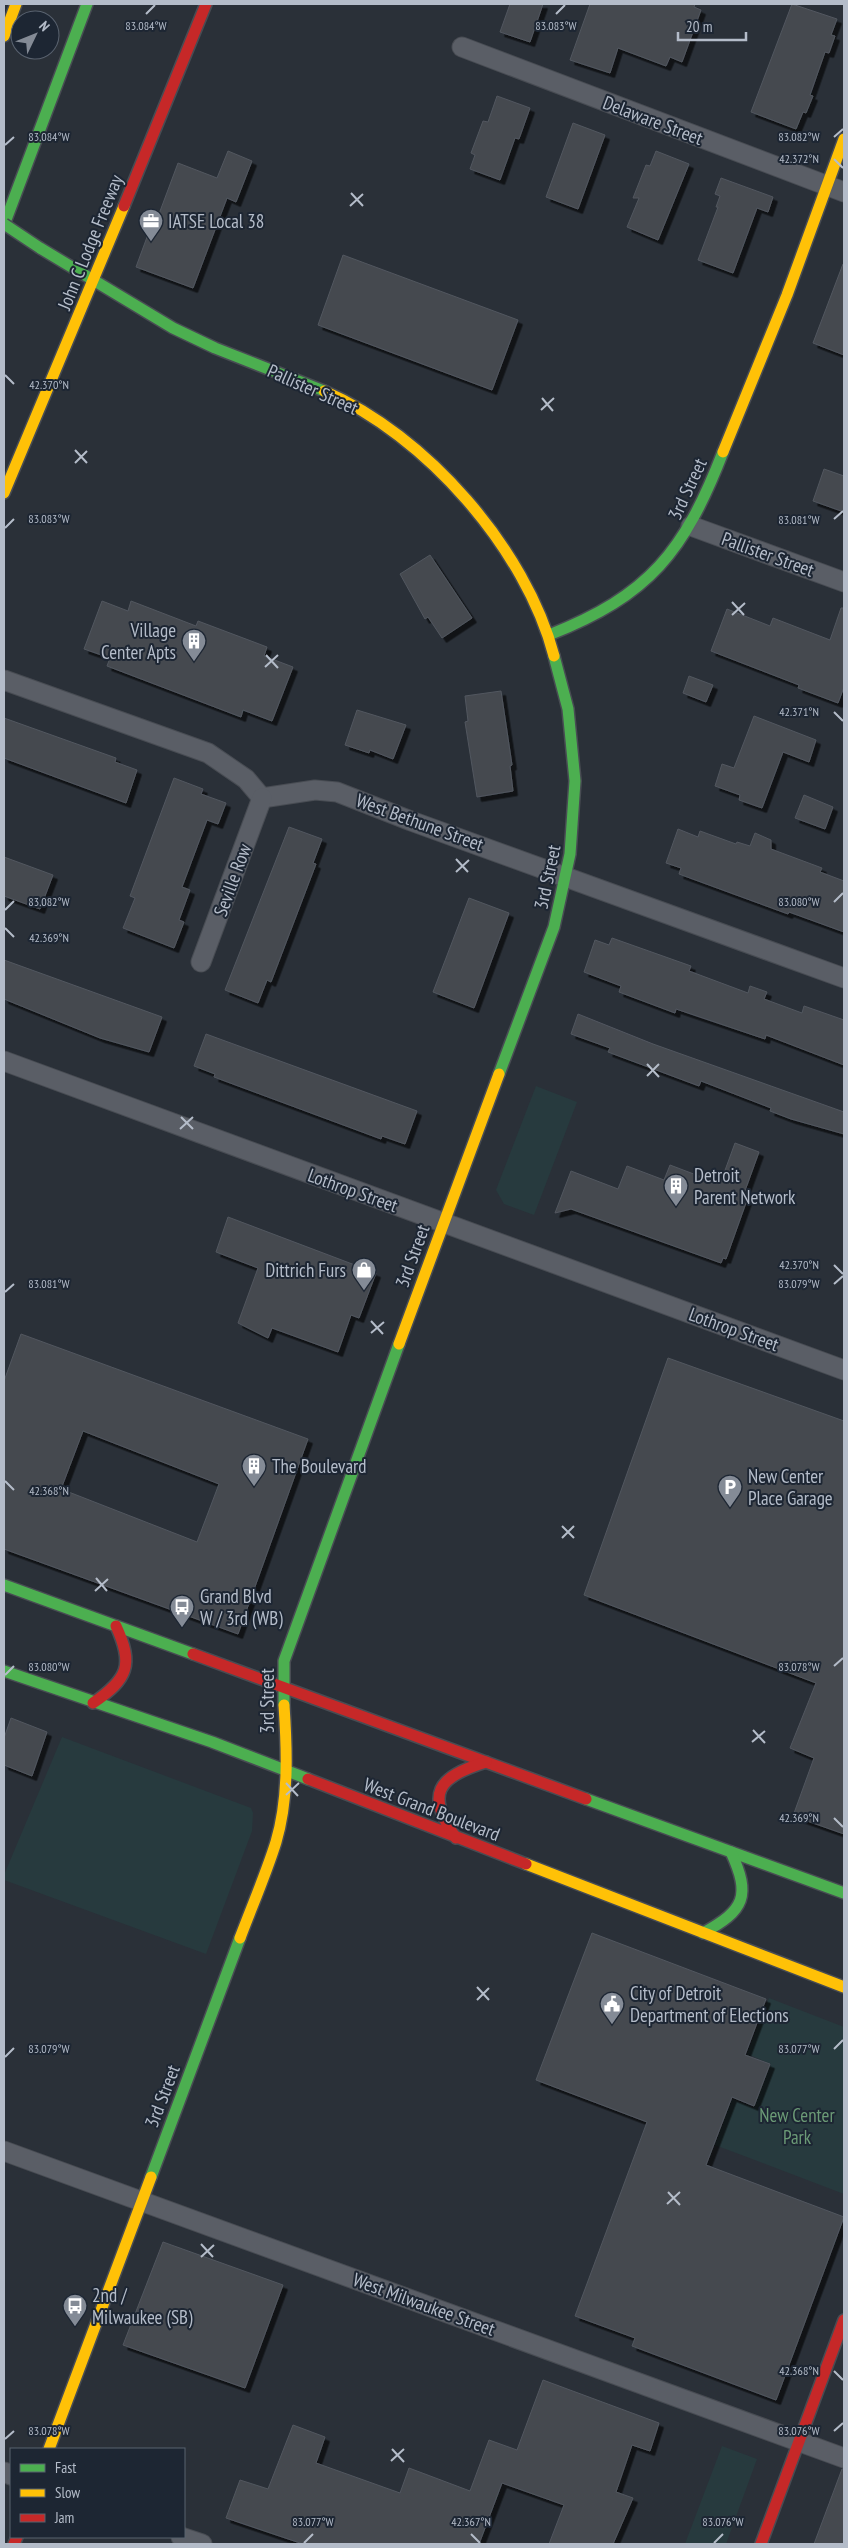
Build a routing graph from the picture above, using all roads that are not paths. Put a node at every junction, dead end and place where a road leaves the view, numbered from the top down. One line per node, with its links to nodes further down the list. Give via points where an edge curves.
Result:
1 (16, 4): 4 (main road); 5 (main road)
2 (87, 4): 10 (main road)
3 (206, 4): 11 (main road, John C Lodge Freeway)
4 (4, 29)
5 (4, 36)
6 (462, 47): 8 (street, Delaware Street)
7 (844, 139): 8 (main road, 3rd Street)
8 (827, 185): 9 (street, Delaware Street); 13 (main road, 3rd Street, via 778,316)
9 (844, 192)
10 (4, 225): 11 (main road, Pallister Street, bridge)
11 (94, 280): 12 (main road, John C Lodge Freeway); 15 (main road, Pallister Street, via 194,338 336,395 407,440 441,471 504,547)
12 (4, 493)
13 (691, 526): 14 (street, Pallister Street); 15 (main road, 3rd Street, via 668,558 643,584 594,617)
14 (844, 582)
15 (549, 634): 18 (main road, 3rd Street, via 563,683 574,747 574,817)
16 (4, 680): 17 (street, via 208,753 246,779)
17 (262, 798): 18 (street, West Bethune Street, via 315,790 336,792); 19 (street, Seville Row)
18 (567, 878): 20 (street, West Bethune Street); 22 (main road, 3rd Street, via 554,927)
19 (201, 962)
20 (844, 978)
21 (4, 1061): 22 (street, Lothrop Street)
22 (442, 1223): 23 (street, Lothrop Street); 27 (main road, 3rd Street, via 284,1661)
23 (844, 1370)
24 (4, 1585): 25 (main road)
25 (116, 1626): 27 (main road); 28 (main road, via 125,1644 128,1662 125,1675 112,1691)
26 (4, 1671): 28 (main road, West Grand Boulevard)
27 (282, 1687): 29 (main road); 30 (main road, 3rd Street)
28 (93, 1703): 30 (main road, West Grand Boulevard, via 212,1742)
29 (486, 1762): 31 (main road, via 465,1767 450,1776 442,1786 438,1799 440,1810); 32 (main road)
30 (286, 1771): 31 (main road, West Grand Boulevard); 37 (main road, 3rd Street, via 276,1841)
31 (456, 1838): 34 (main road, West Grand Boulevard)
32 (731, 1852): 33 (main road); 34 (main road, via 742,1872 745,1889 740,1906 724,1923)
33 (844, 1893)
34 (703, 1933): 35 (main road, West Grand Boulevard)
35 (844, 1988)
36 (4, 2151): 37 (street, West Milwaukee Street)
37 (141, 2201): 39 (street, West Milwaukee Street); 40 (main road, 3rd Street)
38 (844, 2320): 39 (main road)
39 (800, 2442): 41 (street, West Milwaukee Street); 44 (main road)
40 (48, 2448)
41 (844, 2458)
42 (184, 2538): 43 (street)
43 (202, 2544)
44 (761, 2544)

